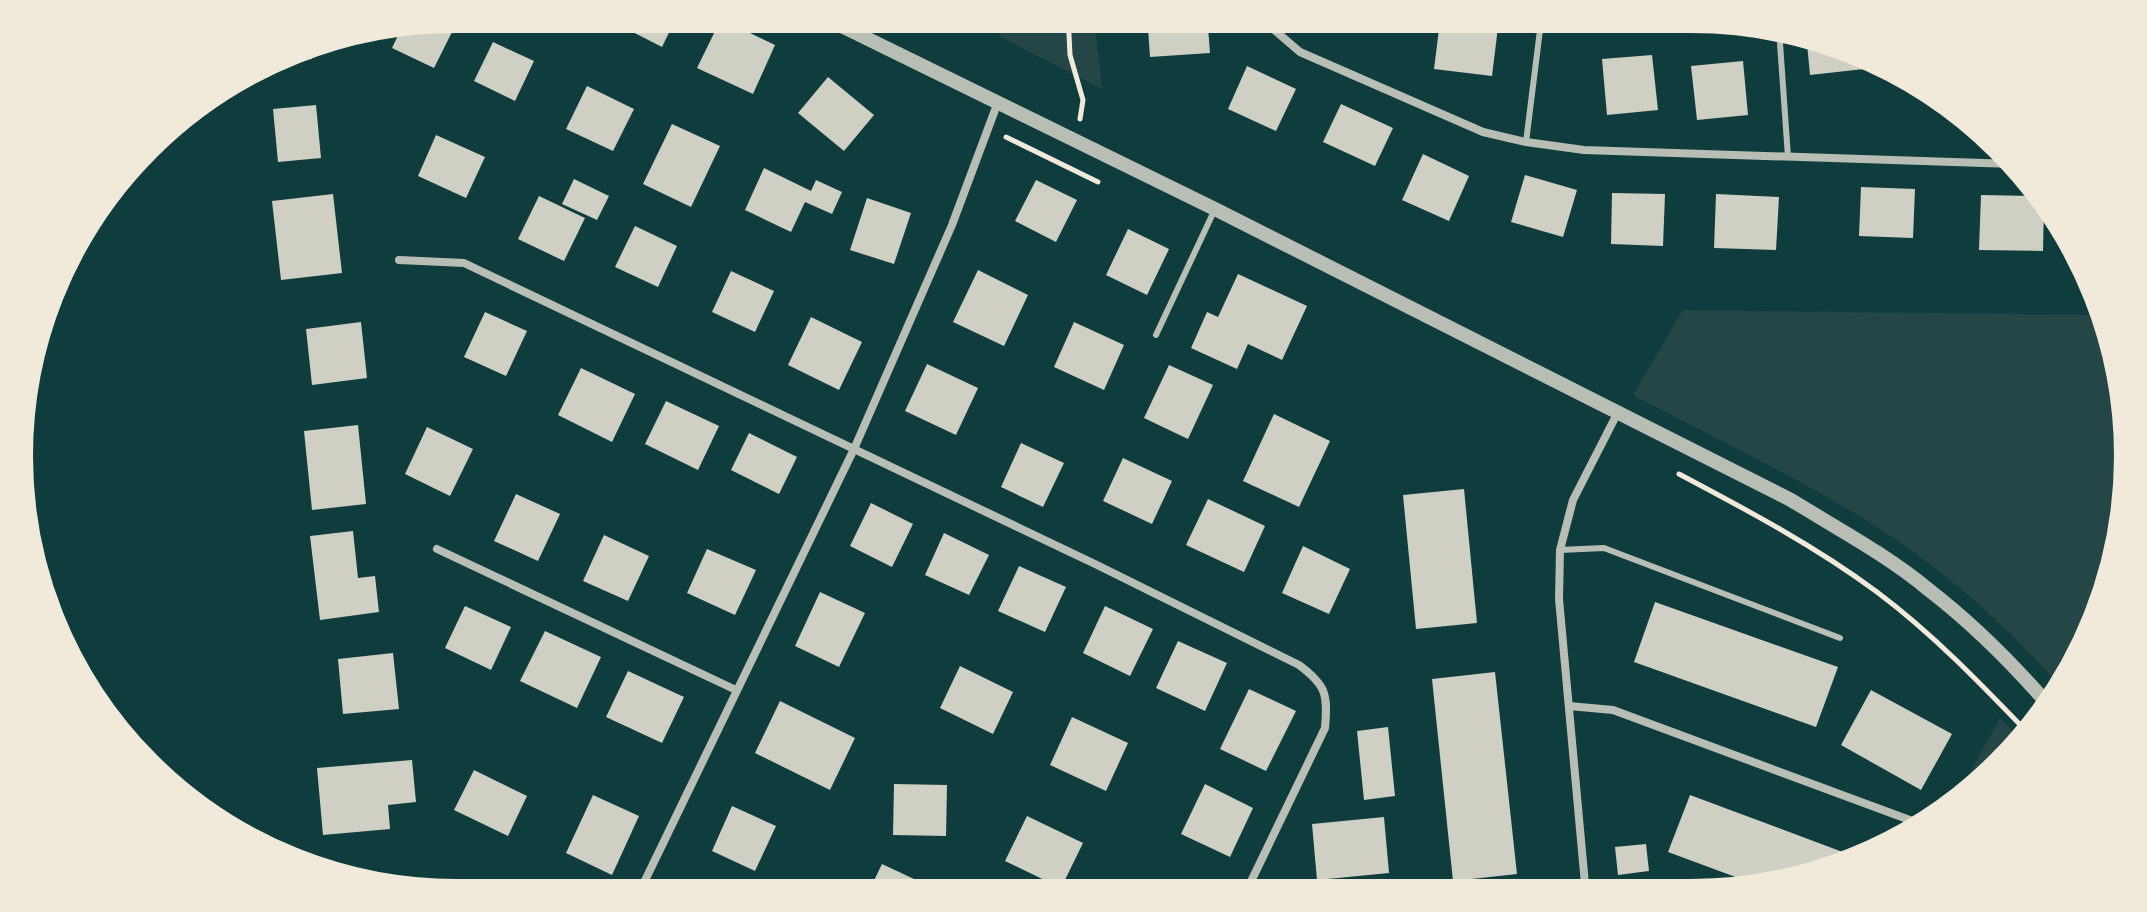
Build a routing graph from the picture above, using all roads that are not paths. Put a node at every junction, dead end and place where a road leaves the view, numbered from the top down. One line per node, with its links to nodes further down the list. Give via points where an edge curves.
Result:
1 (846, 28): 5 (street)
2 (1272, 28): 6 (street, via 1300,52 1483,132)
3 (1540, 28): 6 (lane)
4 (1780, 37): 7 (lane)
5 (998, 102): 9 (street); 13 (street, via 952,225)
6 (1526, 142): 7 (street, via 1584,150)
7 (1788, 157): 8 (street)
8 (2004, 164)
9 (1215, 209): 11 (lane); 12 (street)
10 (399, 260): 13 (street, via 464,263)
11 (1156, 335)
12 (1618, 412): 15 (street, via 1573,500); 18 (street, via 1791,500 1870,548 1929,589)
13 (854, 449): 17 (street); 22 (street, via 1299,665 1319,680 1327,705 1325,728)
14 (437, 549): 17 (street)
15 (1560, 550): 16 (lane, via 1604,548); 19 (street)
16 (1840, 638)
17 (736, 690): 21 (street)
18 (2043, 700)
19 (1569, 706): 20 (street, via 1613,710); 23 (street)
20 (1914, 821)
21 (643, 884)
22 (1250, 884)
23 (1585, 884)

